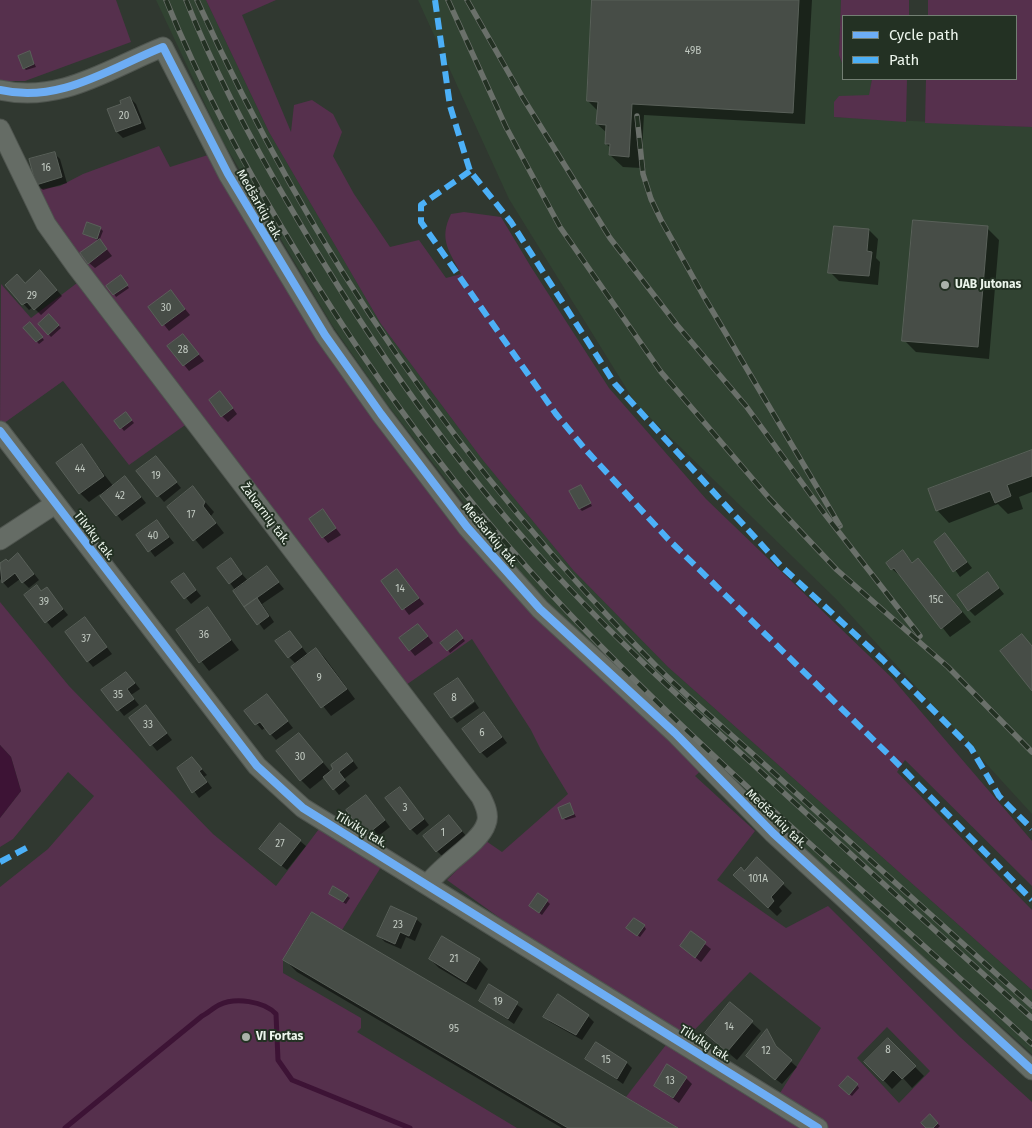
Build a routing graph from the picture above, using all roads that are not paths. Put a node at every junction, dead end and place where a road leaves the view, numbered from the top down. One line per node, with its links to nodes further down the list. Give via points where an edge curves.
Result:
1 (0, 90): 7 (street, Medšarkių tak., via 34,94 77,86 163,47 228,174 325,335 467,527 540,610 675,733 795,854)
2 (0, 129): 6 (street, Žalvarnių tak., via 46,224 76,266 481,797 487,823 481,833 436,871)
3 (0, 431): 4 (street, Tilvikų tak.)
4 (55, 504): 5 (street); 6 (street, Tilvikų tak., via 257,766 303,808)
5 (0, 540)
6 (428, 884): 8 (street, Tilvikų tak.)
7 (1032, 1070)
8 (818, 1128)

